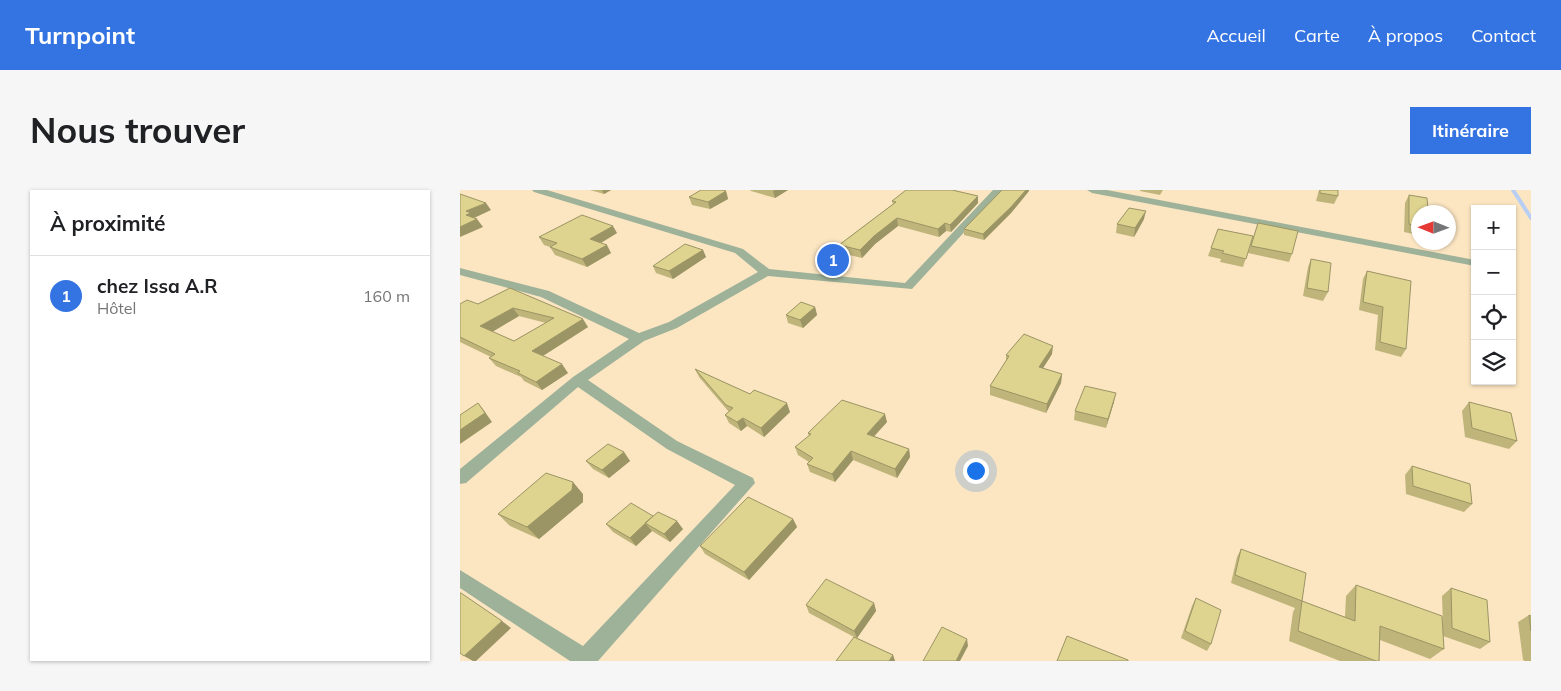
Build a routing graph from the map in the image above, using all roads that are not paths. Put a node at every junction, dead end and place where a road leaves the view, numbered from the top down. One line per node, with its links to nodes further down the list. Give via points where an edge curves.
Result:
1 (538, 190): 6 (street, via 739,251)
2 (998, 190): 6 (street, via 908,287)
3 (1092, 190): 4 (street)
4 (1471, 262)
5 (460, 271): 7 (street, via 545,294)
6 (766, 272): 7 (street, via 673,324)
7 (639, 338): 8 (street)
8 (578, 380): 9 (street); 11 (street, via 672,445 747,482)
9 (460, 478)
10 (460, 578): 11 (street)
11 (587, 660)

